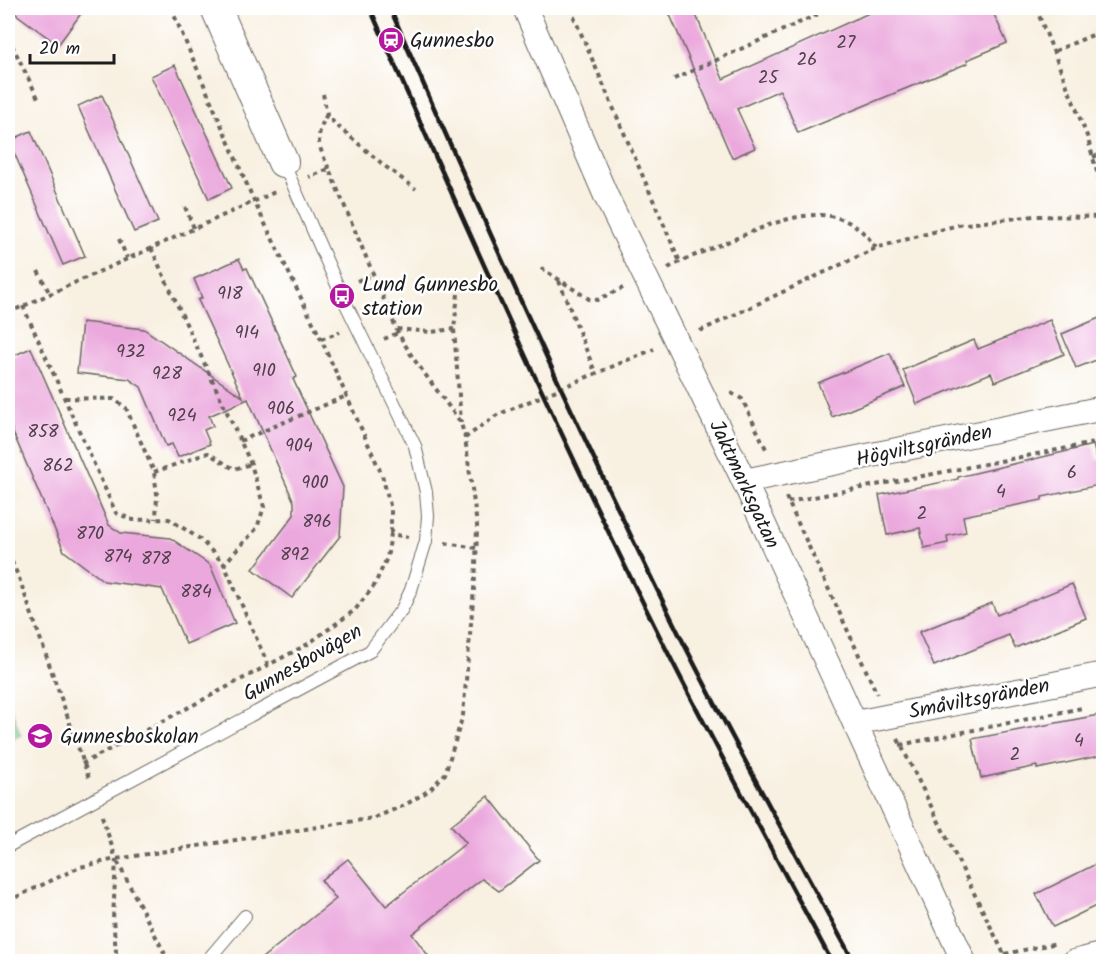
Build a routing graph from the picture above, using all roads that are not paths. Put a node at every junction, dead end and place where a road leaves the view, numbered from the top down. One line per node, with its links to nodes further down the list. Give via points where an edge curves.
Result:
1 (216, 8): 3 (street)
2 (525, 8): 5 (street, Jaktmarksgatan, bridge, via 606,196)
3 (288, 173): 8 (lane, Gunnesbovägen, via 415,446 428,516 426,541 411,590 402,609 370,651)
4 (1104, 408): 5 (street, Högviltsgränden)
5 (744, 481): 7 (street, Jaktmarksgatan)
6 (1104, 674): 7 (street, Småviltsgränden)
7 (855, 723): 12 (street, Jaktmarksgatan)
8 (8, 846)
9 (245, 916): 11 (lane)
10 (1104, 954): 13 (street)
11 (206, 962)
12 (964, 962)
13 (1074, 962)

